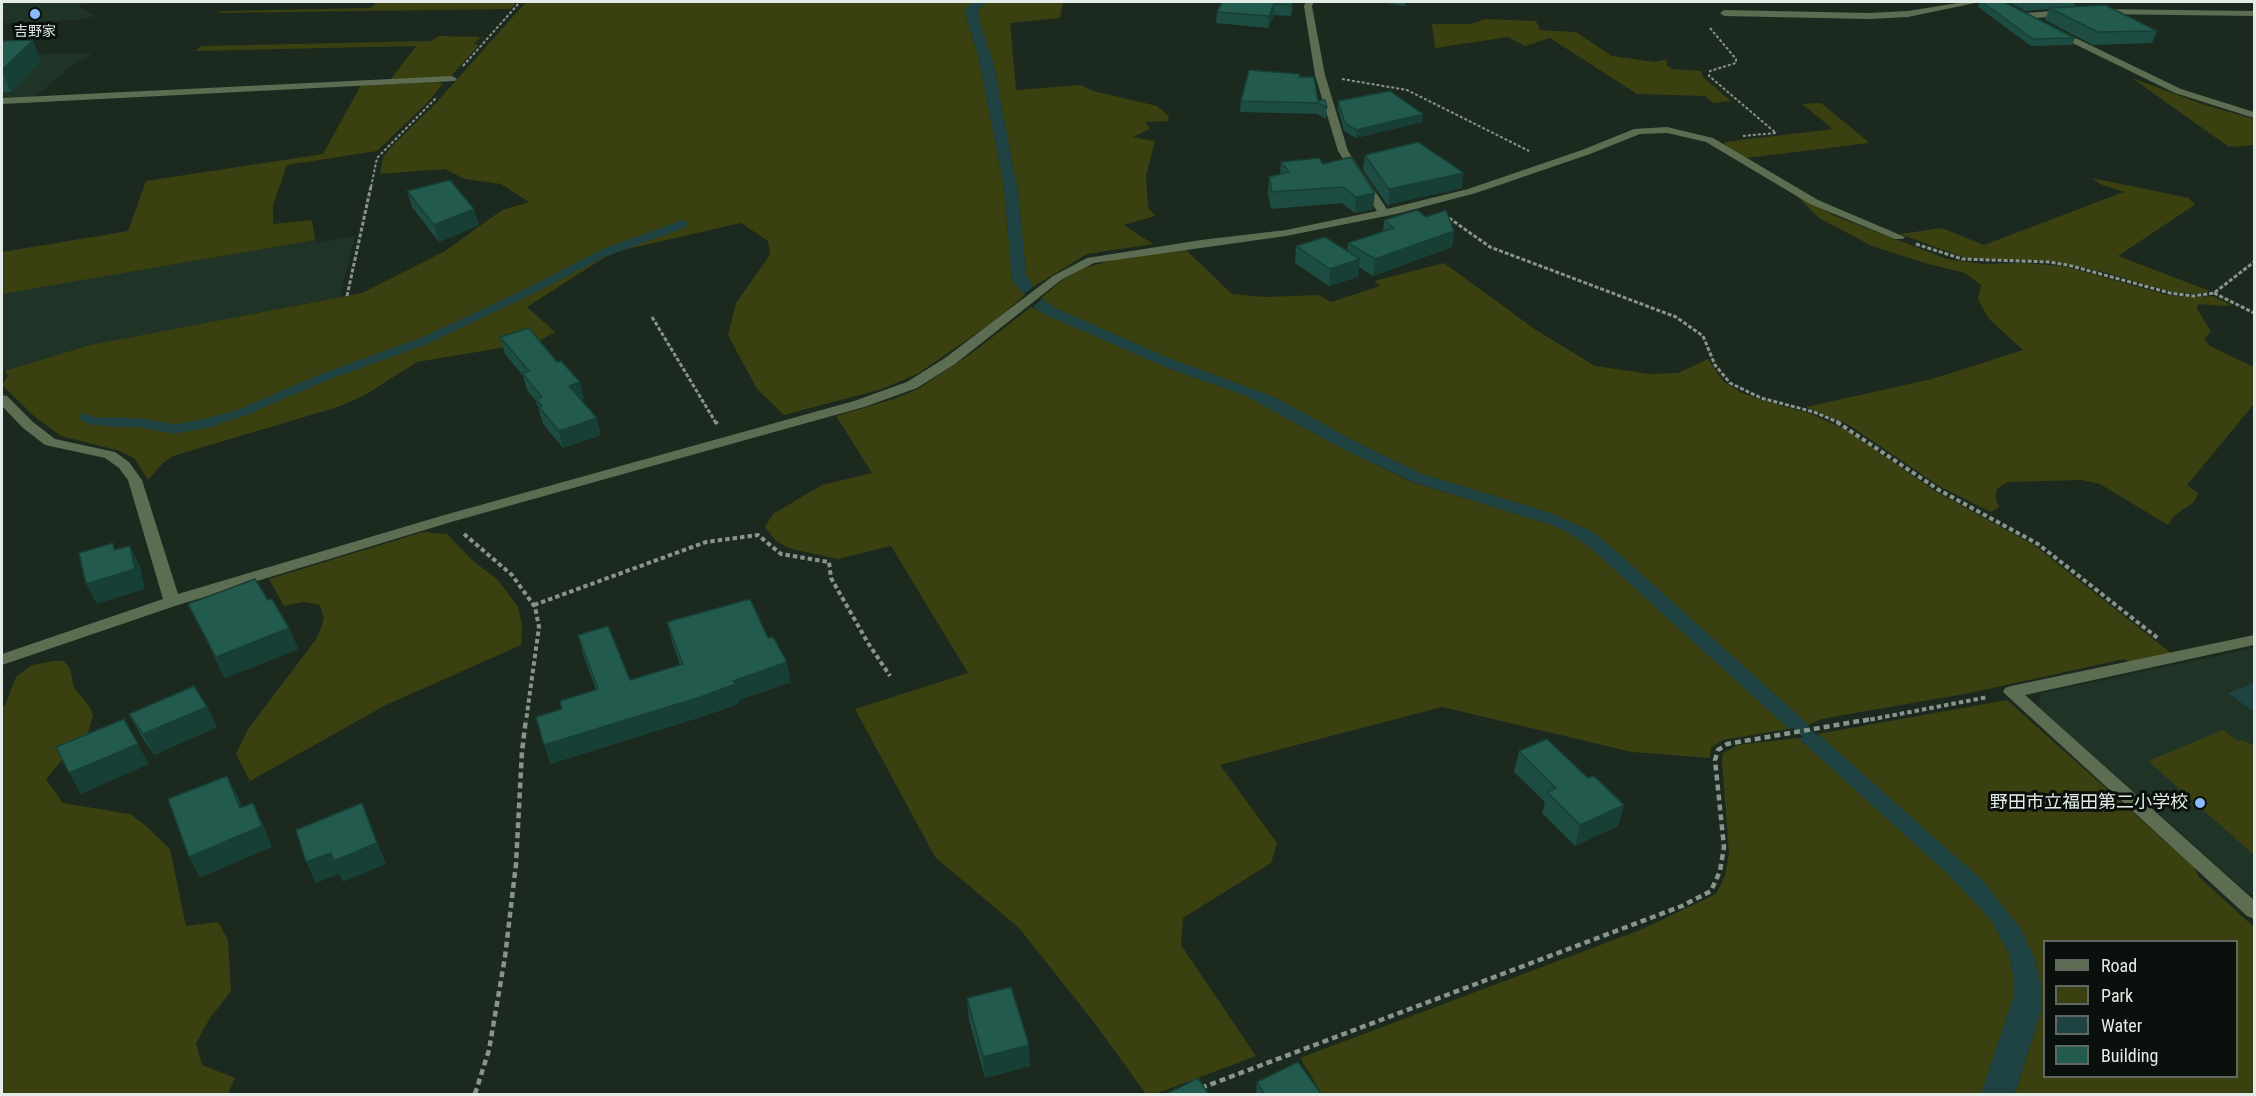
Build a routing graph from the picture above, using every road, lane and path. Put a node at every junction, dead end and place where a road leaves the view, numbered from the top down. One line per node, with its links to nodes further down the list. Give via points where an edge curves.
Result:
1 (520, 2): 7 (path)
2 (1310, 2): 6 (street)
3 (1976, 2): 4 (street, via 1908,14 1869,16)
4 (1724, 13): 10 (path, via 1704,12 1713,34 1736,63 1710,70 1709,76 1776,133)
5 (2254, 14): 9 (street, via 2021,13 2178,91)
6 (1320, 75): 11 (path, via 1407,90); 13 (street, via 1343,151)
7 (452, 79): 8 (street); 17 (path, via 377,158)
8 (2, 101)
9 (2254, 115)
10 (1709, 140): 11 (street, via 1667,130 1638,131); 14 (street, via 1814,202)
11 (1552, 163): 12 (street)
12 (1429, 203): 13 (street); 26 (path, via 1490,247 1676,317 1703,336 1715,366 1730,383 1761,398 1814,412 1862,436 1939,490 2037,544)
13 (1384, 213): 21 (street, via 1286,233 1091,260 1057,278 950,361 912,385 859,404)
14 (1899, 237): 16 (path, via 1962,259 2049,262 2170,293)
15 (2254, 262): 16 (path)
16 (2214, 293): 18 (path)
17 (347, 296)
18 (2254, 313)
19 (652, 317): 21 (path)
20 (2, 399): 23 (street, via 50,442 110,455 124,465 135,480)
21 (727, 440): 22 (street)
22 (446, 519): 23 (street); 24 (path, via 512,574)
23 (172, 601): 27 (street)
24 (534, 605): 28 (path, via 706,542 758,535 781,554 829,562 831,578); 32 (path, via 539,627 522,751 516,864 505,957 489,1050)
25 (2254, 640): 26 (street)
26 (2181, 657): 29 (street)
27 (2, 660)
28 (890, 676)
29 (2011, 692): 30 (street); 31 (path, via 1727,744 1718,750 1715,759 1724,847 1711,891 1682,906)
30 (2254, 911)
31 (1195, 1090)
32 (475, 1095)

